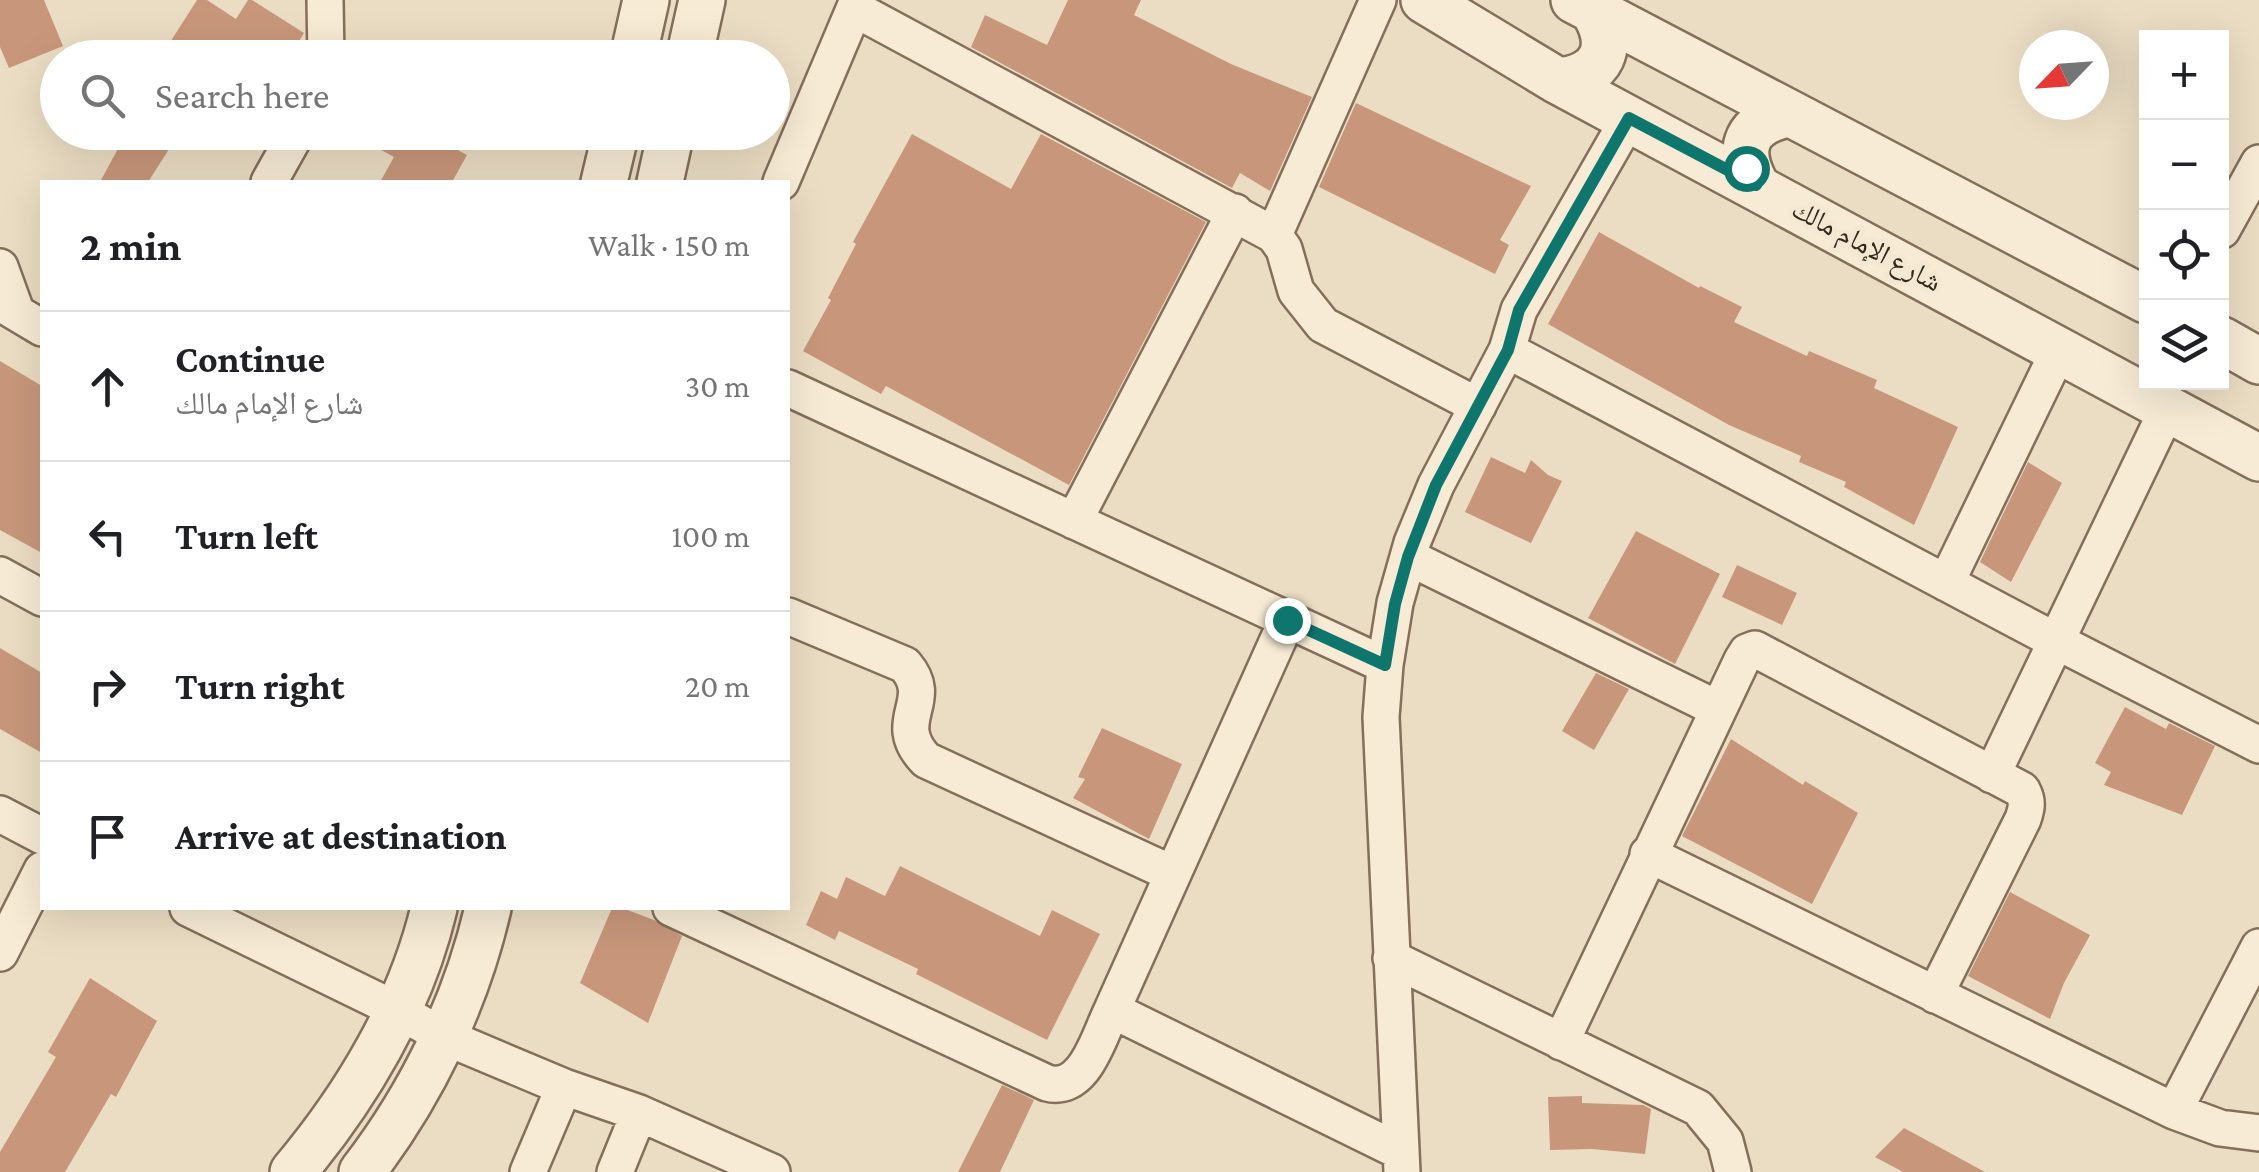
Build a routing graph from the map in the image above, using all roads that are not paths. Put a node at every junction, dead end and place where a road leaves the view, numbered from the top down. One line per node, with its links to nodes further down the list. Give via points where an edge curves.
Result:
1 (325, 0): 8 (street)
2 (646, 0): 9 (street)
3 (702, 0): 10 (street)
4 (1378, 0): 25 (street)
5 (1424, 0): 11 (street, شارع الإمام مالك)
6 (856, 4): 21 (street); 23 (street)
7 (1583, 5): 11 (street, via 1604,27 1605,48 1596,67 1579,79); 12 (street)
8 (326, 40)
9 (637, 40)
10 (693, 40)
11 (1558, 81): 13 (street, شارع الإمام مالك)
12 (1789, 114): 22 (street, via 1754,129 1745,147); 27 (street)
13 (1629, 118): 22 (street, شارع الإمام مالك); 31 (street, via 1519,310)
14 (288, 150): 18 (street)
15 (612, 150): 19 (street)
16 (667, 150): 20 (street)
17 (2259, 163): 24 (street)
18 (271, 180)
19 (604, 180)
20 (660, 180)
21 (782, 180)
22 (1756, 185): 30 (street, شارع الإمام مالك)
23 (1235, 212): 25 (street); 39 (street)
24 (2229, 217)
25 (1274, 236): 37 (street, via 1296,290 1323,325)
26 (0, 267): 28 (street)
27 (2139, 296)
28 (19, 314)
29 (2229, 344): 32 (street)
30 (2060, 348): 33 (street, شارع الإمام مالك); 42 (street)
31 (1508, 350): 37 (street); 42 (street)
32 (2259, 361)
33 (2139, 383)
34 (790, 389): 39 (street)
35 (2148, 390): 46 (street)
36 (2154, 390): 38 (street, شارع الإمام مالك)
37 (1478, 406): 40 (street)
38 (2259, 458)
39 (1074, 521): 45 (street)
40 (1408, 557): 47 (street); 48 (street)
41 (0, 575): 43 (street)
42 (1946, 583): 46 (street)
43 (40, 597)
44 (790, 617): 55 (street, via 905,665 919,692 909,726 912,746 926,760)
45 (1287, 620): 47 (street); 55 (street)
46 (2056, 641): 49 (street); 50 (street)
47 (1385, 665): 62 (street)
48 (1718, 709): 50 (street, via 1747,652 1759,649); 53 (street)
49 (2259, 744)
50 (1992, 774): 63 (street, via 2022,790 2026,811)
51 (0, 814): 52 (street)
52 (40, 835)
53 (1648, 854): 63 (street); 67 (street)
54 (40, 874): 61 (street)
55 (1173, 874): 65 (street)
56 (192, 910): 64 (street)
57 (433, 910): 64 (street)
58 (488, 910): 66 (street)
59 (676, 910): 65 (street, via 1055,1085 1078,1076)
60 (2259, 946): 69 (street)
61 (0, 953)
62 (1391, 958): 67 (street); 72 (street)
63 (1934, 994): 69 (street)
64 (398, 1010): 66 (street); 73 (street, via 350,1096)
65 (1112, 1010): 72 (street)
66 (443, 1036): 68 (street); 74 (street, via 405,1110)
67 (1560, 1042): 78 (street, via 1698,1108 1725,1141)
68 (564, 1087): 70 (street); 75 (street)
69 (2174, 1111): 71 (street, via 2220,1128)
70 (639, 1113): 76 (street); 77 (street)
71 (2259, 1132)
72 (1401, 1162)
73 (293, 1172)
74 (362, 1172)
75 (528, 1172)
76 (616, 1172)
77 (772, 1172)
78 (1733, 1172)

